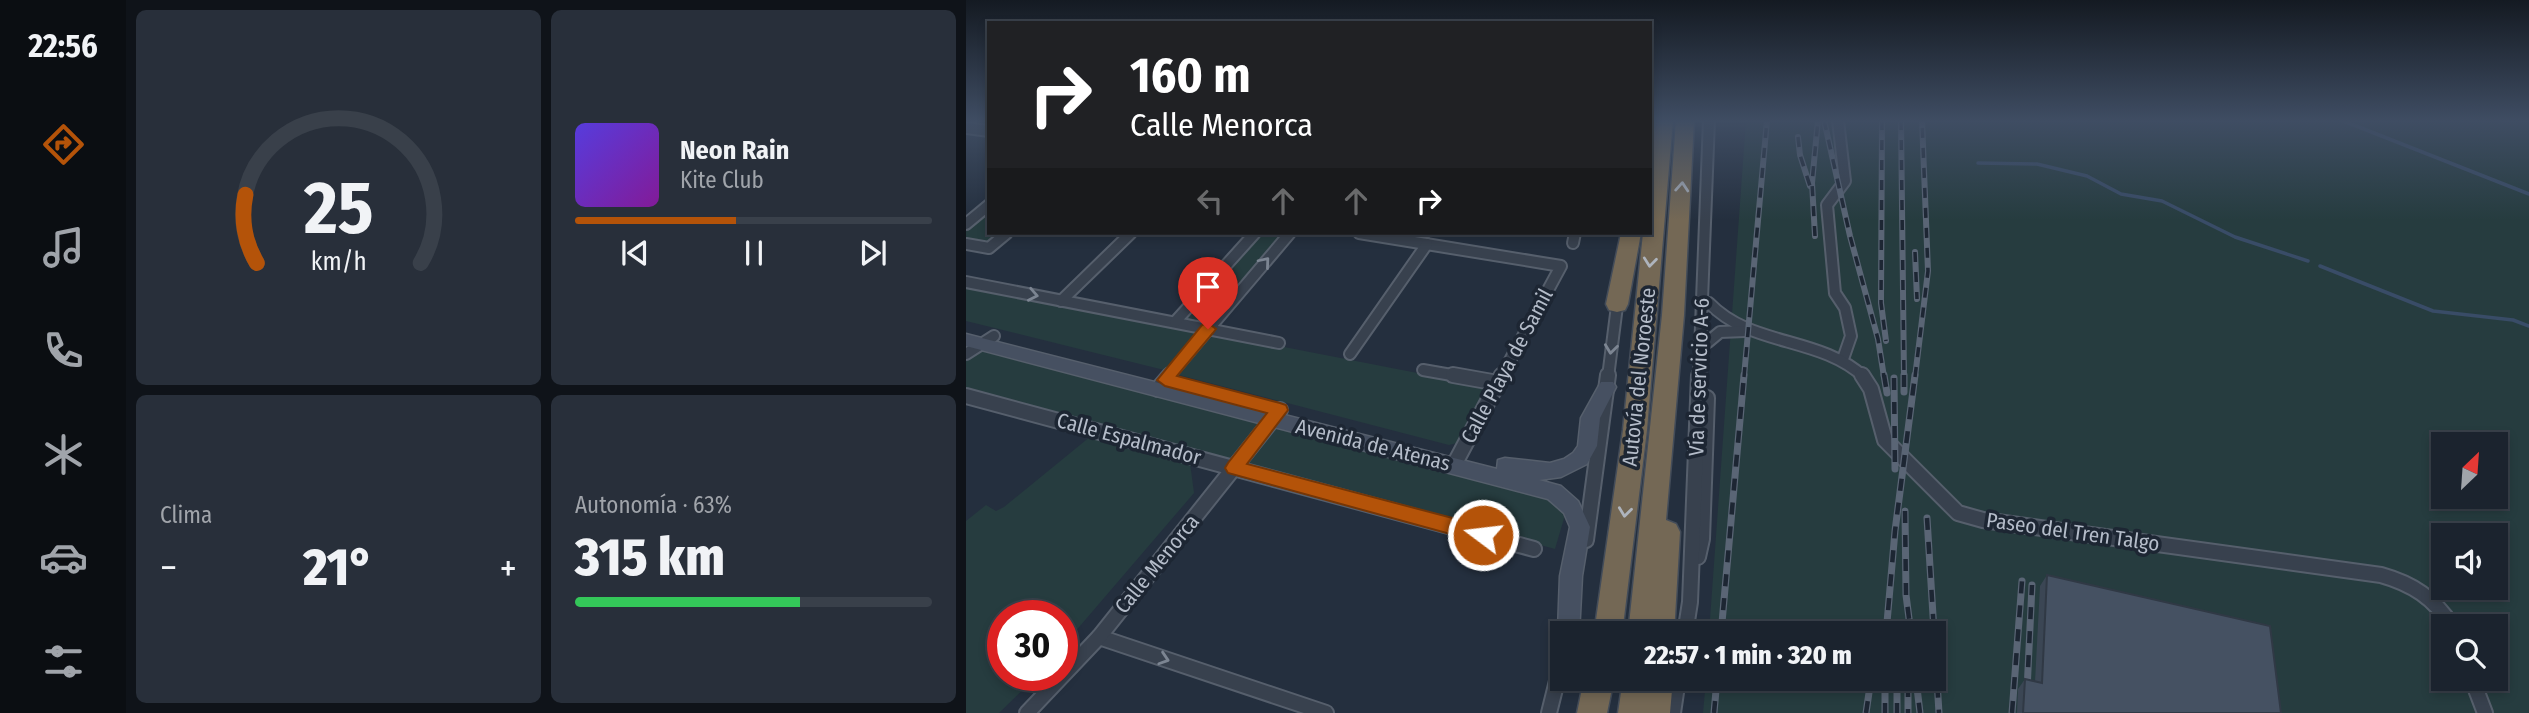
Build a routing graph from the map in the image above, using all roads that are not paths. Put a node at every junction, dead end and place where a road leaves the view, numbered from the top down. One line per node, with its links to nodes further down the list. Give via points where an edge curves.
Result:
1 (1661, 153): 45 (highway, Autovía del Noroeste, one-way to 45, via 1635,429)
2 (1683, 153): 32 (highway, Autovía del Noroeste, one-way to 2)
3 (1708, 153): 13 (street, Vía de servicio A-6)
4 (1842, 153): 30 (street, via 1845,181 1829,200 1827,213 1835,293 1845,308 1851,336)
5 (987, 207): 6 (street)
6 (966, 224)
7 (1005, 235): 14 (street, via 989,248)
8 (1129, 235): 17 (street)
9 (1253, 235): 20 (street)
10 (1288, 235): 22 (street, one-way to 10)
11 (1371, 235): 15 (street)
12 (1626, 241): 19 (highway)
13 (1704, 243): 18 (street); 41 (street, Vía de servicio A-6)
14 (966, 244)
15 (1427, 244): 29 (street); 33 (street, Calle Playa de Samil, via 1561,266)
16 (966, 282): 17 (street, one-way to 17)
17 (1061, 301): 20 (street)
18 (1709, 303): 23 (street, Paseo del Tren Talgo, via 1725,320); 26 (street)
19 (1617, 304): 35 (street, one-way to 35)
20 (1175, 322): 22 (street)
21 (966, 329): 25 (main road, Avenida de Atenas)
22 (1208, 329): 27 (street); 34 (street)
23 (1760, 332): 26 (street, Paseo del Tren Talgo, via 1720,332); 30 (street, Paseo del Tren Talgo)
24 (966, 340): 25 (main road, Avenida de Atenas)
25 (989, 341): 28 (street); 34 (main road, Avenida de Atenas)
26 (1708, 342): 41 (street, via 1702,539)
27 (1279, 343)
28 (966, 355)
29 (1350, 355)
30 (1843, 359): 42 (street, Paseo del Tren Talgo, via 1865,378 1877,428 1885,440 1958,513 2381,575 2426,594)
31 (1423, 370): 33 (street)
32 (1668, 377): 46 (highway, Autovía del Noroeste); 47 (highway, via 1675,430)
33 (1498, 383): 38 (street, Calle Playa de Samil)
34 (1161, 384): 37 (main road, Avenida de Atenas)
35 (1607, 387): 38 (main road, Avenida de Atenas, via 1590,421 1587,447 1570,465 1524,471); 44 (street, via 1589,529)
36 (966, 396): 39 (street, Calle Espalmador)
37 (1276, 414): 38 (main road, Avenida de Atenas); 39 (street, Calle Menorca)
38 (1457, 460): 43 (main road, Avenida de Atenas, via 1554,492 1571,507 1580,527)
39 (1234, 468): 40 (street, Calle Espalmador); 49 (street, Calle Menorca)
40 (1534, 549)
41 (1690, 602): 48 (street, Vía de servicio A-6)
42 (2445, 614)
43 (1569, 621)
44 (1571, 621)
45 (1610, 621)
46 (1643, 621)
47 (1661, 621)
48 (1687, 621)
49 (1099, 637): 56 (street, Calle Menorca); 57 (street, one-way to 57)
50 (1554, 691): 58 (street)
51 (1597, 691): 59 (highway)
52 (1636, 691): 60 (highway)
53 (1657, 691): 61 (highway)
54 (1676, 691): 62 (street)
55 (2477, 691): 63 (street)
56 (1027, 713)
57 (1326, 713)
58 (1549, 713)
59 (1592, 713)
60 (1633, 713)
61 (1655, 713)
62 (1672, 713)
63 (2485, 713)

